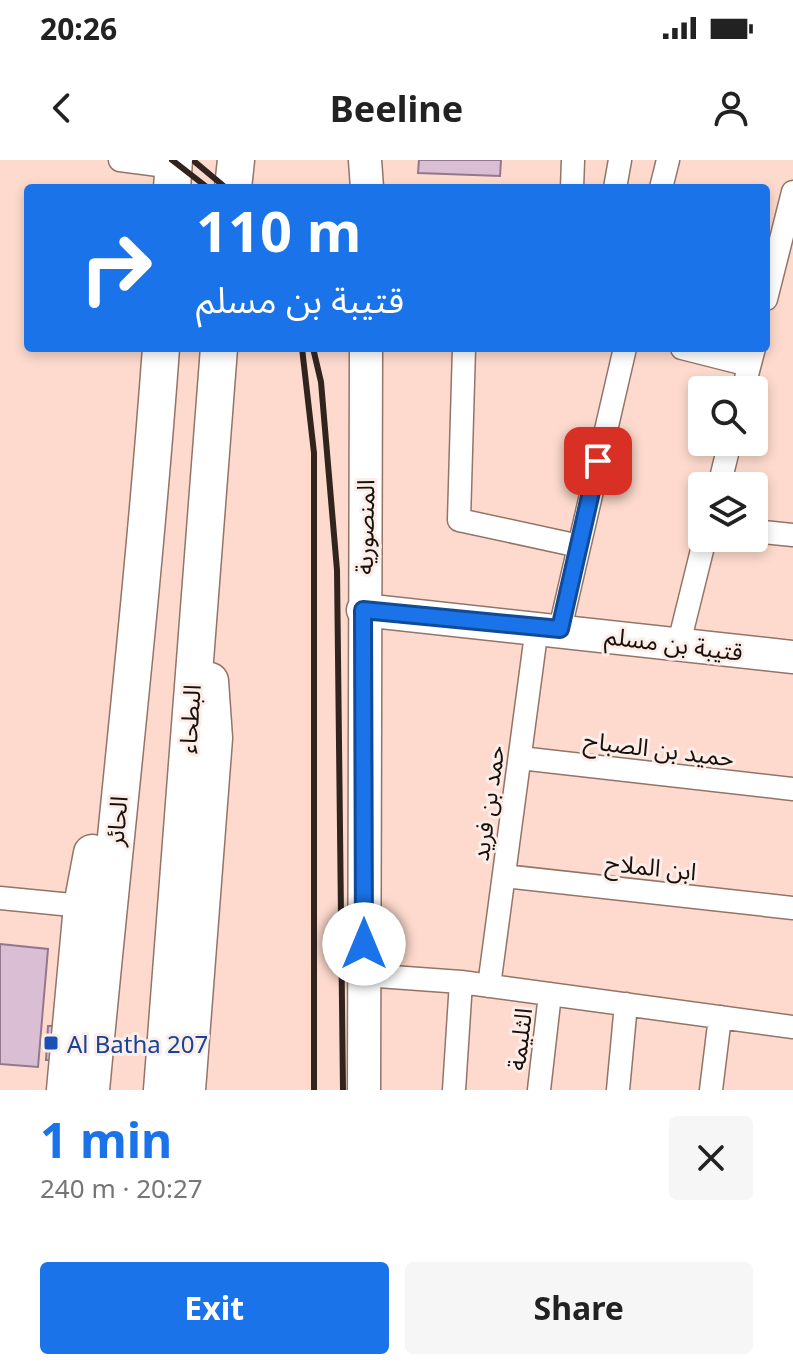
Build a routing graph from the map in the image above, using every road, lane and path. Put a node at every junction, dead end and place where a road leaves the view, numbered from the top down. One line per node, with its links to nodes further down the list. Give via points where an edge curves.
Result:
1 (120, 160): 6 (street)
2 (236, 160): 7 (main road)
3 (573, 160): 8 (street)
4 (620, 160): 9 (street)
5 (668, 160): 10 (street)
6 (173, 172)
7 (233, 184)
8 (572, 184)
9 (616, 184)
10 (662, 184)
11 (793, 192): 12 (street)
12 (788, 230): 13 (street)
13 (770, 286)
14 (161, 352): 26 (main road)
15 (219, 352): 25 (main road, البطحاء)
16 (366, 352): 28 (street, المنصورية)
17 (464, 352): 24 (street, via 459,520)
18 (624, 352): 24 (street, حمد بن فريد)
19 (717, 352): 20 (street)
20 (752, 356): 21 (street)
21 (747, 376)
22 (768, 532): 23 (street)
23 (793, 535)
24 (579, 546): 29 (street, حمد بن فريد)
25 (201, 550): 47 (main road, البطحاء); 48 (main road, via 214,738)
26 (146, 552): 36 (main road); 46 (main road, الحائر)
27 (702, 552): 30 (street)
28 (363, 610): 29 (street, قتيبة بن مسلم); 38 (street, المنصورية)
29 (548, 628): 30 (street, قتيبة بن مسلم); 32 (street, حمد بن فريد)
30 (679, 643): 31 (street, قتيبة بن مسلم)
31 (793, 657)
32 (520, 758): 33 (street, حميد بن الصباح); 34 (street, حمد بن فريد)
33 (793, 789)
34 (504, 876): 37 (street, ابن الملاح); 40 (street, حمد بن فريد)
35 (0, 898): 36 (street)
36 (82, 906): 45 (main road)
37 (793, 908)
38 (364, 975): 39 (street); 49 (street, المنصورية)
39 (461, 982): 40 (street); 50 (street)
40 (489, 986): 41 (street)
41 (550, 994): 42 (street); 51 (street, الثليمة)
42 (626, 1004): 43 (street); 52 (street)
43 (720, 1017): 44 (street); 53 (street)
44 (793, 1027)
45 (65, 1090)
46 (91, 1090)
47 (162, 1090)
48 (187, 1090)
49 (364, 1090)
50 (454, 1090)
51 (539, 1090)
52 (618, 1090)
53 (711, 1090)

